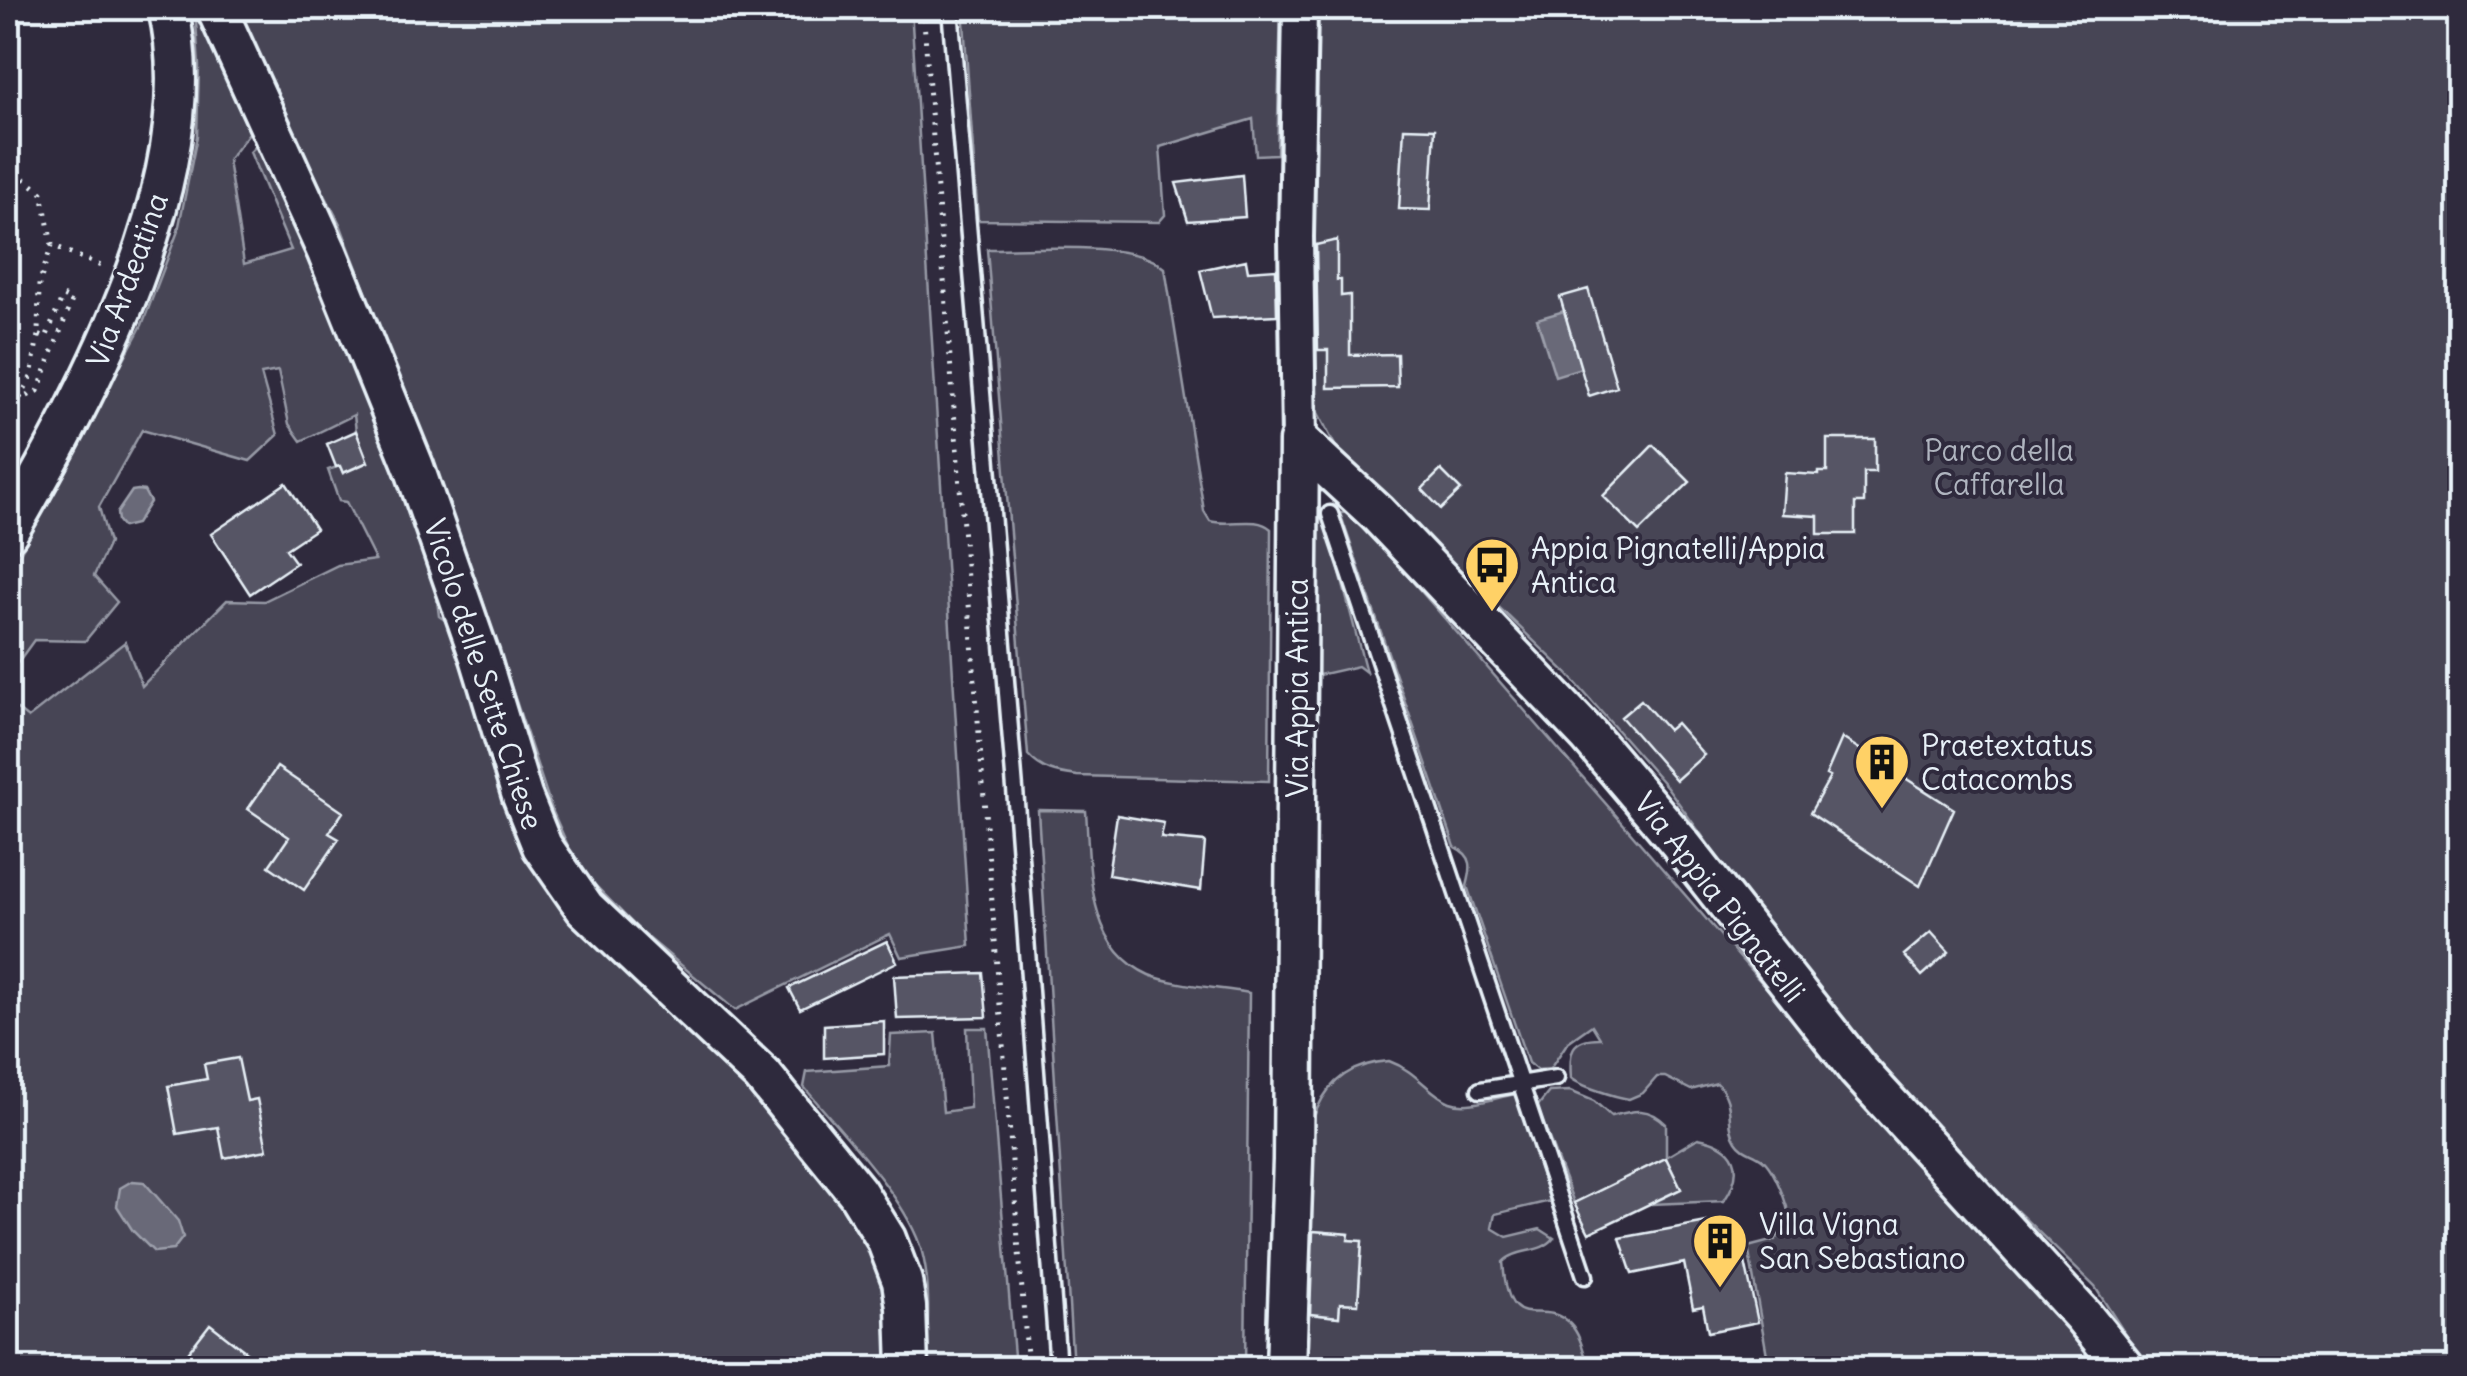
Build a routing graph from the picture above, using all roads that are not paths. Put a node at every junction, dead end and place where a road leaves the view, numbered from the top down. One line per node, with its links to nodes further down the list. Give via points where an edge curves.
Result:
1 (168, 8): 7 (main road, Via Ardeatina, via 176,61 168,153 134,278 95,372)
2 (216, 8): 12 (main road, Vicolo delle Sette Chiese, via 328,252 414,468 542,846 578,900 762,1075 857,1192 902,1282)
3 (950, 8): 13 (lane)
4 (1300, 8): 5 (street, Via Appia Antica)
5 (1299, 441): 14 (main road, Via Appia Antica); 15 (main road, Via Appia Pignatelli, via 1589,736 1836,1044)
6 (1330, 514): 9 (lane)
7 (8, 532)
8 (1556, 1078): 9 (lane)
9 (1521, 1084): 10 (lane); 11 (lane)
10 (1480, 1090)
11 (1585, 1276)
12 (908, 1368)
13 (1058, 1368)
14 (1286, 1368)
15 (2124, 1368)

